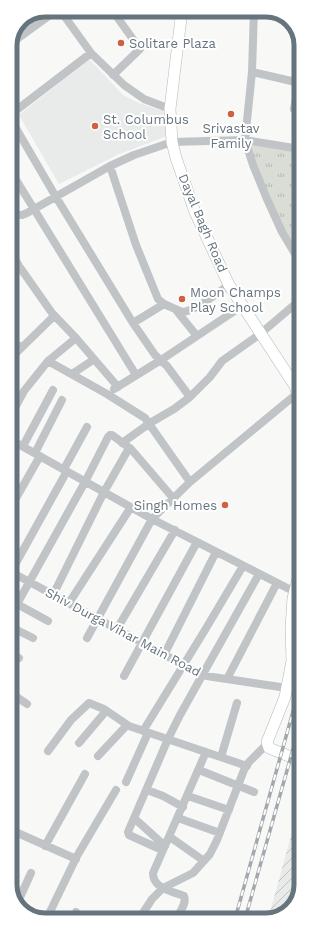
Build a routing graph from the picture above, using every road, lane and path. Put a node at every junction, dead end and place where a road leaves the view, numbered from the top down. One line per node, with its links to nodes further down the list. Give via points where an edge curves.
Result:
1 (48, 17): 7 (street)
2 (63, 17): 9 (street)
3 (117, 17): 11 (street, via 140,49)
4 (181, 17): 13 (street)
5 (254, 17): 10 (street)
6 (32, 20): 7 (street)
7 (36, 25): 8 (street)
8 (19, 36)
9 (91, 53): 11 (street); 14 (street)
10 (252, 72): 12 (street); 16 (street)
11 (113, 75): 13 (street, via 144,100)
12 (294, 82)
13 (170, 109): 17 (street)
14 (17, 111)
15 (17, 129): 21 (street)
16 (245, 140): 17 (street); 18 (street); 24 (street, via 252,165 282,232)
17 (172, 142): 19 (street); 26 (street, Dayal Bagh Road, via 196,212)
18 (294, 148)
19 (110, 166): 21 (street); 27 (street, via 136,245 156,296)
20 (17, 181): 22 (street)
21 (56, 197): 22 (street); 32 (street)
22 (35, 210): 23 (street); 43 (street)
23 (17, 215)
24 (294, 252)
25 (17, 264): 31 (street)
26 (229, 285): 29 (street, Dayal Bagh Road); 30 (street, via 187,311)
27 (164, 304): 30 (street); 32 (street)
28 (294, 305): 33 (street)
29 (242, 306): 33 (street, Dayal Bagh Road); 34 (street)
30 (176, 309): 34 (street)
31 (54, 316): 35 (street); 37 (street)
32 (133, 323): 40 (street)
33 (260, 334): 44 (street, Dayal Bagh Road); 48 (street, via 222,361)
34 (197, 336): 40 (street)
35 (76, 338): 39 (street); 41 (street)
36 (17, 345): 37 (street)
37 (21, 347): 38 (street)
38 (17, 351)
39 (93, 360): 42 (street); 45 (street)
40 (161, 360): 43 (street); 48 (street)
41 (48, 361): 42 (street); 51 (street)
42 (72, 374): 47 (street)
43 (136, 376): 45 (street)
44 (294, 385)
45 (118, 387): 47 (street)
46 (53, 390): 54 (street)
47 (107, 394): 52 (street)
48 (190, 397): 52 (street)
49 (62, 400): 56 (street)
50 (294, 400): 59 (street)
51 (17, 403)
52 (150, 423): 55 (street); 59 (street)
53 (87, 427): 57 (street)
54 (17, 443): 56 (street)
55 (126, 445): 58 (street, via 112,436 108,437); 60 (street); 62 (street)
56 (37, 454): 57 (street); 61 (street)
57 (66, 470): 58 (street); 68 (street)
58 (85, 482): 60 (street); 72 (street)
59 (190, 482): 62 (street)
60 (104, 492): 63 (street); 75 (street)
61 (17, 495)
62 (173, 498): 64 (street)
63 (131, 507): 64 (street); 78 (street)
64 (152, 519): 65 (street); 80 (street)
65 (175, 530): 66 (street); 82 (street)
66 (197, 542): 67 (street); 86 (street)
67 (216, 552): 69 (street); 87 (street)
68 (17, 561)
69 (243, 566): 70 (street); 90 (street)
70 (259, 574): 73 (street); 91 (street)
71 (17, 575): 72 (street, Shiv Durga Vihar Main Road)
72 (29, 582): 75 (street, Shiv Durga Vihar Main Road); 76 (street)
73 (277, 584): 74 (street); 93 (street)
74 (294, 592)
75 (53, 595): 78 (street, Shiv Durga Vihar Main Road)
76 (17, 598)
77 (294, 601): 94 (street, via 291,628 292,661)
78 (69, 603): 80 (street, Shiv Durga Vihar Main Road)
79 (17, 604): 81 (street)
80 (97, 619): 82 (street, Shiv Durga Vihar Main Road); 85 (street)
81 (48, 621)
82 (117, 629): 86 (street, Shiv Durga Vihar Main Road)
83 (17, 630): 84 (street)
84 (33, 638)
85 (87, 638)
86 (141, 643): 87 (street, Shiv Durga Vihar Main Road); 92 (street)
87 (164, 655): 90 (street, Shiv Durga Vihar Main Road)
88 (17, 657): 89 (street)
89 (20, 658)
90 (182, 665): 91 (street, Shiv Durga Vihar Main Road); 100 (street)
91 (202, 675): 93 (street, Shiv Durga Vihar Main Road); 101 (street)
92 (124, 676)
93 (227, 679): 94 (street, Shiv Durga Vihar Main Road)
94 (287, 688): 103 (street)
95 (17, 697): 97 (street)
96 (237, 703): 107 (street)
97 (27, 704)
98 (106, 711): 99 (street); 102 (street); 104 (street, via 89,703 71,720)
99 (127, 725): 100 (street); 106 (street)
100 (146, 732): 101 (street); 112 (street)
101 (168, 739): 105 (street); 115 (street)
102 (79, 743)
103 (267, 744): 108 (street, via 269,748 281,754); 109 (street)
104 (48, 751)
105 (206, 752): 107 (street); 110 (street)
106 (98, 756)
107 (221, 757): 109 (street)
108 (294, 757)
109 (246, 766): 113 (street)
110 (199, 770): 113 (street); 117 (street)
111 (85, 774): 125 (street)
112 (126, 782)
113 (239, 786): 116 (street); 119 (street)
114 (116, 790): 127 (street)
115 (147, 790): 118 (street); 120 (street)
116 (254, 792)
117 (188, 796): 118 (street); 119 (street)
118 (183, 807): 121 (street)
119 (229, 810): 123 (street)
120 (134, 818): 126 (street); 126 (street, via 128,834)
121 (178, 818): 123 (street); 124 (street)
122 (17, 833): 125 (street)
123 (220, 834): 128 (street)
124 (170, 837): 126 (street); 128 (street)
125 (45, 846): 127 (street)
126 (164, 848): 130 (street, via 153,875 156,884)
127 (76, 859): 132 (street)
128 (204, 862): 130 (street, via 193,873)
129 (30, 873): 131 (street)
130 (163, 888): 133 (street); 134 (street, via 184,896 185,902)
131 (20, 897)
132 (49, 913)
133 (143, 913)
134 (179, 913)

